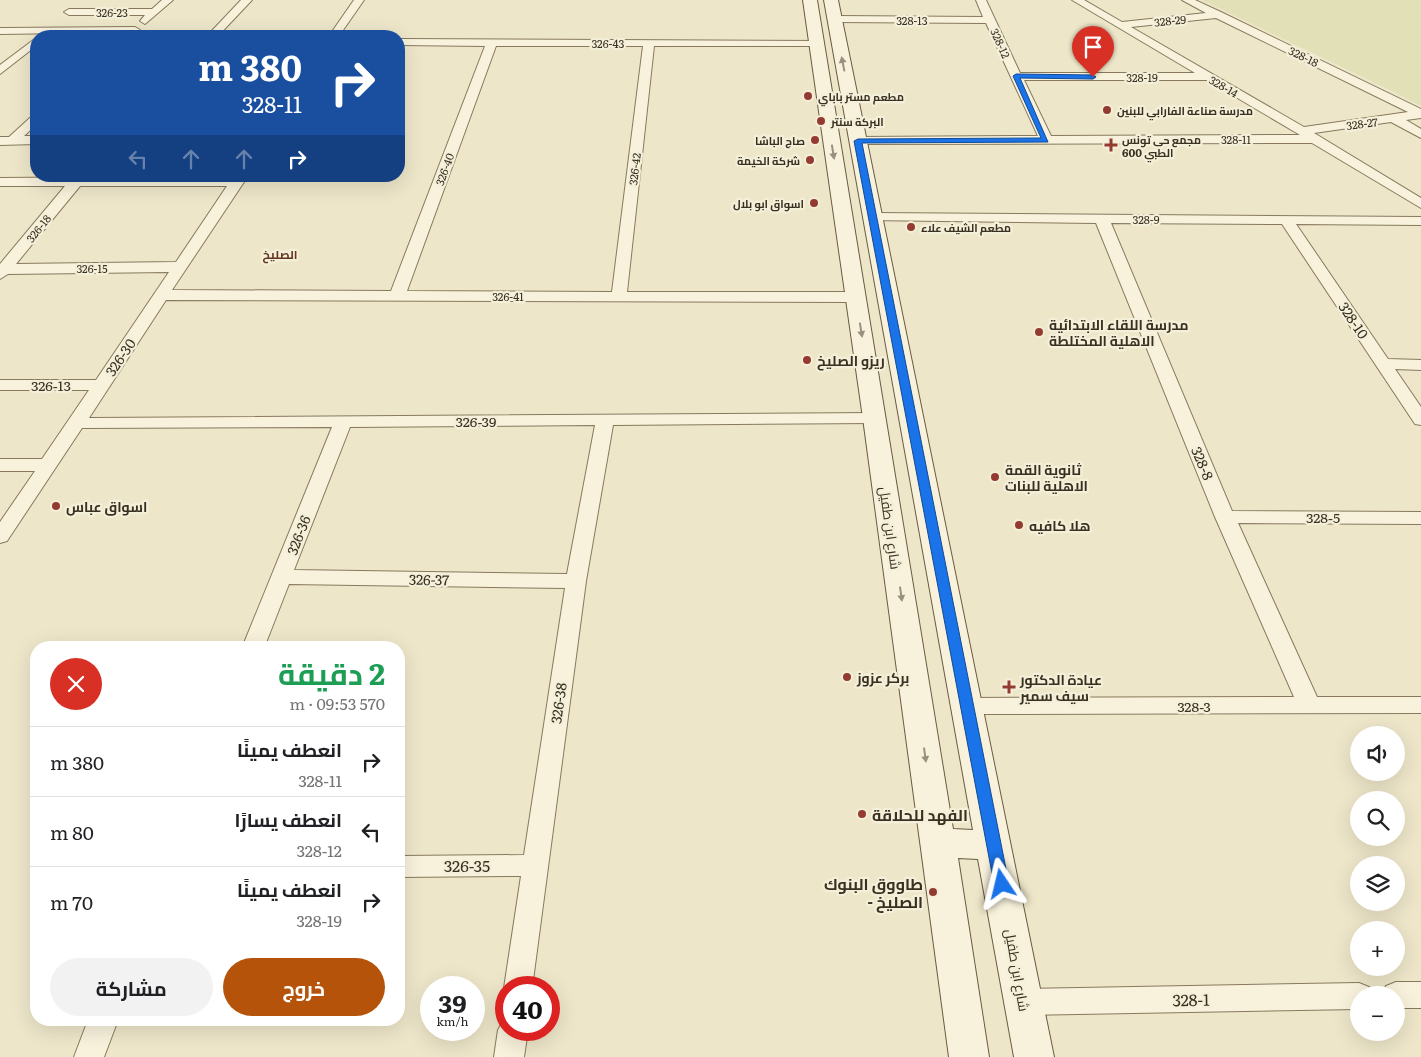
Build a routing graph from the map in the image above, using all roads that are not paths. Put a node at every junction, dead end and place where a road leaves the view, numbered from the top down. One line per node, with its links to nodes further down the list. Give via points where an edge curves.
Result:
1 (168, 0): 10 (street)
2 (247, 0): 15 (street)
3 (359, 0): 16 (street)
4 (810, 0): 22 (street, شارع ابن طفيل)
5 (981, 0): 12 (street, 328-12)
6 (1077, 0): 13 (street, 328-14)
7 (1187, 0): 11 (street, 328-18)
8 (833, 10): 12 (street, 328-13); 36 (street, شارع ابن طفيل, one-way to 8)
9 (69, 12): 10 (street, 326-23)
10 (154, 12): 14 (street)
11 (1219, 15): 13 (street, 328-29); 27 (street, 328-18)
12 (990, 20): 25 (street, 328-12)
13 (1120, 25): 26 (street, 328-14)
14 (135, 30)
15 (218, 30)
16 (338, 30)
17 (0, 31): 18 (street)
18 (30, 33)
19 (405, 42): 20 (street, 326-43)
20 (492, 42): 21 (street, 326-43); 50 (street, 326-40)
21 (649, 43): 22 (street, 326-43); 51 (street, 326-42)
22 (816, 43): 45 (street, شارع ابن طفيل, one-way to 45)
23 (30, 46): 24 (street)
24 (0, 71)
25 (1016, 76): 26 (street, 328-19); 34 (street, 328-12)
26 (1208, 77): 30 (street, 328-14)
27 (1421, 114): 28 (street, 328-27)
28 (1395, 119): 30 (street, 328-27); 31 (street)
29 (30, 123): 35 (street)
30 (1302, 131): 32 (street, 328-14)
31 (1421, 134)
32 (1315, 139): 34 (street, 328-11); 40 (street, 328-14)
33 (30, 140): 35 (street)
34 (1046, 140): 36 (street, 328-11)
35 (6, 141)
36 (858, 141): 41 (street, شارع ابن طفيل)
37 (0, 182): 38 (street)
38 (76, 182): 48 (street, 326-18)
39 (237, 182): 47 (street, 326-30)
40 (1421, 204)
41 (872, 217): 42 (street, 328-9); 46 (street, شارع ابن طفيل)
42 (1102, 219): 43 (street, 328-9); 64 (street, 328-8)
43 (1286, 220): 44 (street, 328-9); 53 (street, 328-10)
44 (1421, 221)
45 (849, 258): 46 (street); 52 (street, شارع ابن طفيل)
46 (880, 259): 71 (street, شارع ابن طفيل)
47 (180, 268): 48 (street, 326-15); 49 (street, 326-30)
48 (2, 272)
49 (162, 295): 50 (street, 326-41); 56 (street, 326-30)
50 (397, 296): 51 (street, 326-41)
51 (619, 296): 52 (street, 326-41)
52 (855, 296): 57 (street, شارع ابن طفيل, one-way to 57)
53 (1384, 364): 54 (street); 59 (street, 328-10)
54 (1421, 365)
55 (0, 385): 56 (street, 326-13)
56 (102, 385): 61 (street, 326-30)
57 (875, 418): 58 (street, 326-39); 73 (street, شارع ابن طفيل, one-way to 73)
58 (605, 420): 60 (street, 326-39); 68 (street, 326-38)
59 (1421, 420)
60 (343, 422): 61 (street, 326-39); 67 (street, 326-36)
61 (76, 423): 63 (street, 326-30)
62 (0, 465): 63 (street)
63 (48, 465): 66 (street, 326-30)
64 (1225, 516): 65 (street, 328-5); 70 (street, 328-8)
65 (1421, 518)
66 (0, 537)
67 (282, 577): 68 (street, 326-37); 69 (street, 326-36)
68 (576, 581): 75 (street, 326-38)
69 (256, 641)
70 (1309, 705): 71 (street, 328-3); 72 (street, 328-3)
71 (967, 706): 74 (street, شارع ابن طفيل)
72 (1421, 706)
73 (938, 843): 74 (street); 86 (street, شارع ابن طفيل)
74 (995, 845): 81 (street, شارع ابن طفيل)
75 (535, 865): 76 (street, 326-35); 77 (street, 326-38)
76 (405, 866)
77 (520, 976)
78 (1405, 995): 79 (street)
79 (1421, 995)
80 (1350, 996): 81 (street, 328-1)
81 (1023, 1002): 87 (street, شارع ابن طفيل)
82 (101, 1026): 84 (street)
83 (511, 1041): 85 (street)
84 (88, 1057)
85 (509, 1057)
86 (969, 1057)
87 (1034, 1057)

